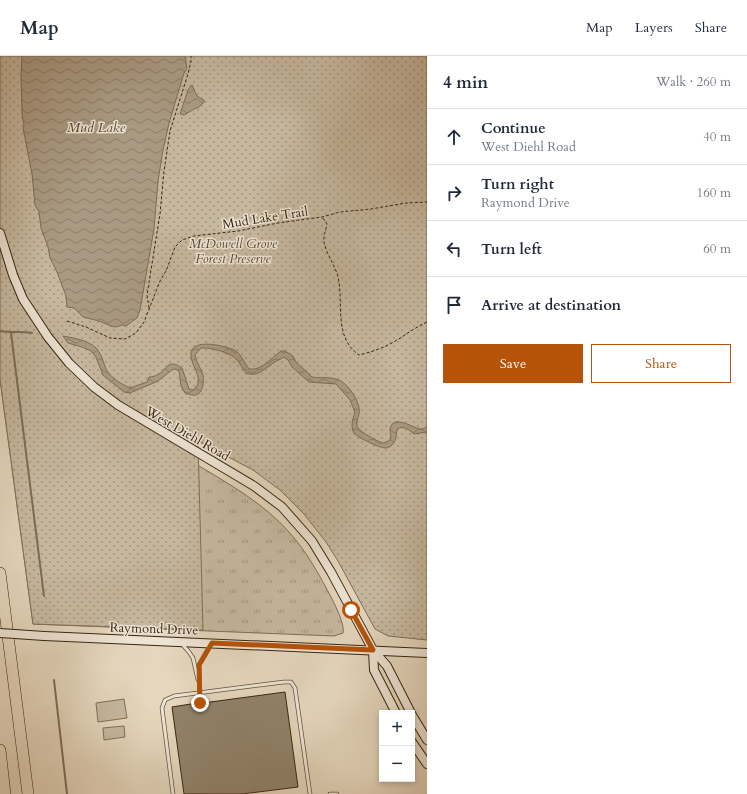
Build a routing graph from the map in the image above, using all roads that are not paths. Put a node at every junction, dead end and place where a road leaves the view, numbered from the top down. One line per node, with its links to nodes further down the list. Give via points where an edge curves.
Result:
1 (0, 233): 6 (street, West Diehl Road, via 13,275 24,298 48,337 69,363 118,405 254,486 282,507 323,557)
2 (0, 573): 19 (highway)
3 (0, 634): 4 (street, Raymond Drive, bridge)
4 (180, 642): 5 (street, Raymond Drive); 8 (lane, via 193,658)
5 (212, 643): 6 (street, Raymond Drive); 8 (lane, via 199,665)
6 (373, 650): 7 (street, Raymond Drive); 11 (street, West Diehl Road, via 374,670); 12 (street, West Diehl Road, via 387,666)
7 (427, 653)
8 (199, 687): 9 (lane)
9 (199, 693): 10 (lane); 20 (lane, via 174,696 165,700 162,708); 21 (lane, via 291,682 295,688)
10 (200, 703)
11 (394, 710)
12 (409, 710)
13 (415, 720): 14 (street, West Diehl Road)
14 (427, 740)
15 (415, 746): 17 (street)
16 (0, 750): 18 (highway)
17 (427, 764)
18 (5, 794)
19 (28, 794)
20 (172, 794)
21 (310, 794)
22 (330, 794): 23 (lane)
23 (337, 794)

